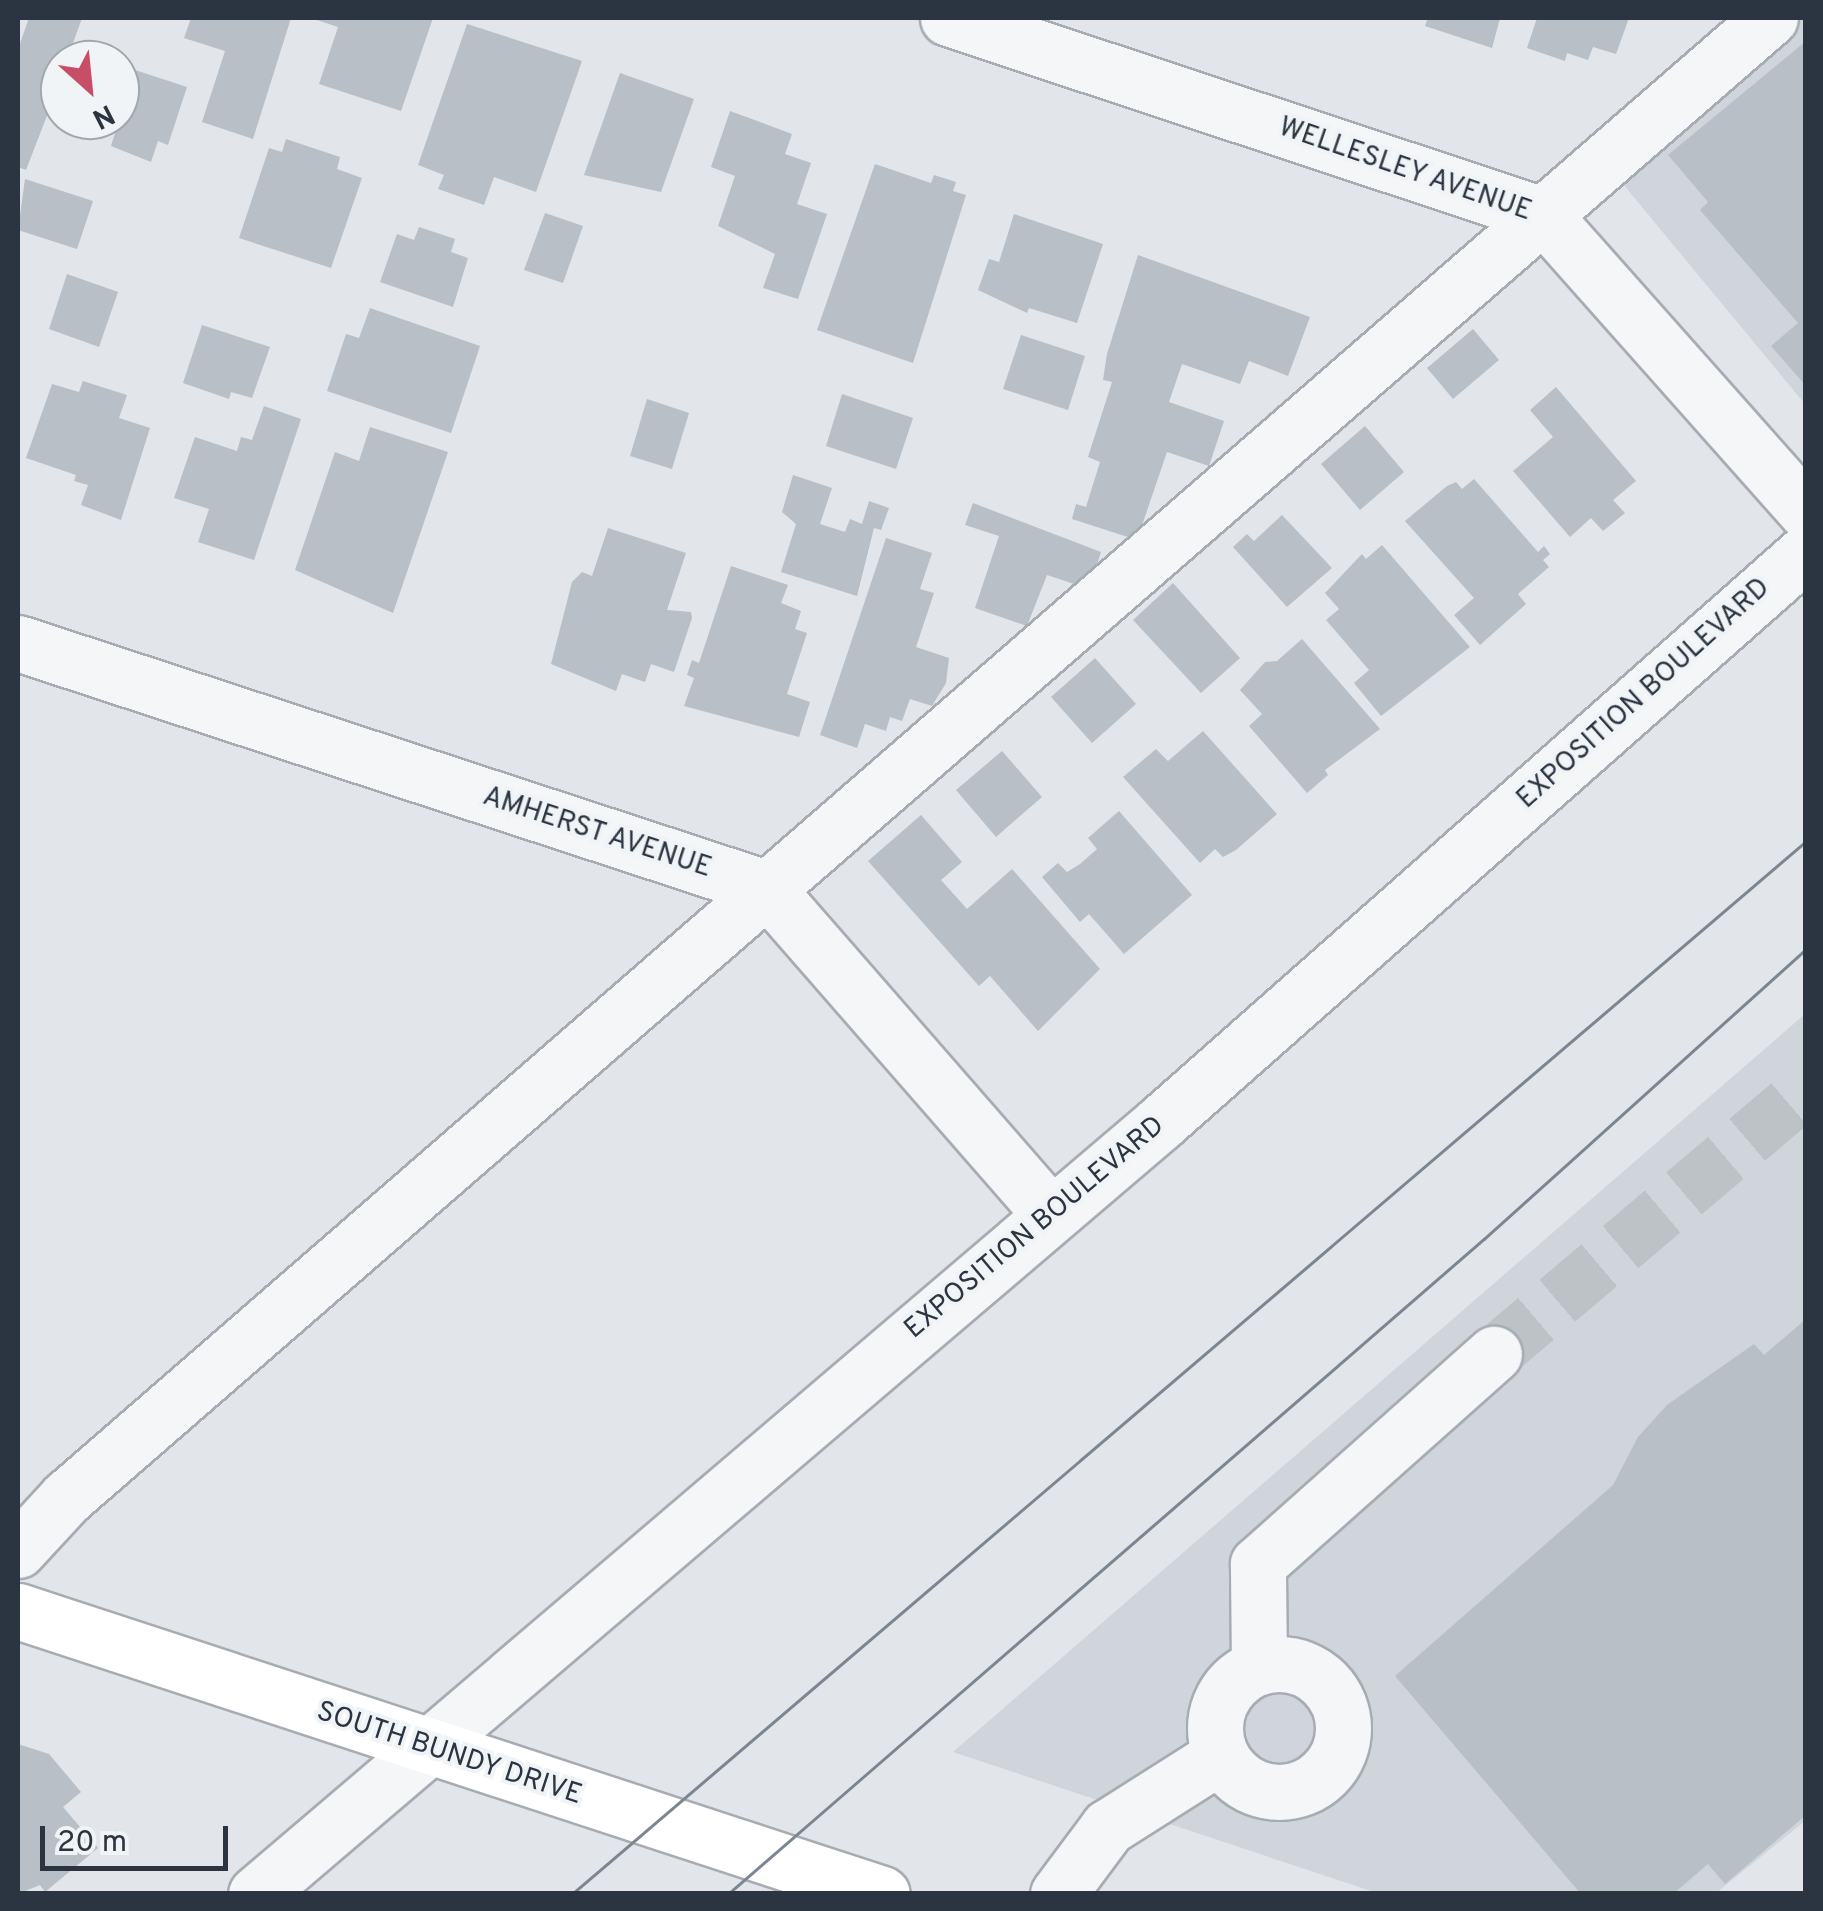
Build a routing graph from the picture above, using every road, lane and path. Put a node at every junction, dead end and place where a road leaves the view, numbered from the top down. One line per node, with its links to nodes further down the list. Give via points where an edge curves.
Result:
1 (948, 18): 3 (street, WELLESLEY AVENUE)
2 (1770, 18): 3 (street)
3 (1543, 215): 4 (street, WELLESLEY AVENUE); 7 (street)
4 (1806, 511)
5 (1806, 552): 8 (street, EXPOSITION BOULEVARD)
6 (18, 644): 7 (street, AMHERST AVENUE)
7 (766, 888): 8 (street); 10 (street, via 66,1498)
8 (1050, 1213): 13 (street, EXPOSITION BOULEVARD)
9 (1494, 1354): 12 (street, via 1258,1564)
10 (18, 1550)
11 (18, 1611): 13 (main road, SOUTH BUNDY DRIVE)
12 (1259, 1666): 14 (street, via 1240,1676 1216,1713); 14 (street, via 1282,1664 1322,1679 1342,1716 1337,1756 1308,1786 1268,1792 1249,1786)
13 (425, 1748): 15 (street, EXPOSITION BOULEVARD); 16 (main road, SOUTH BUNDY DRIVE)
14 (1220, 1756): 17 (street, via 1108,1827)
15 (256, 1894)
16 (882, 1894)
17 (1058, 1894)

